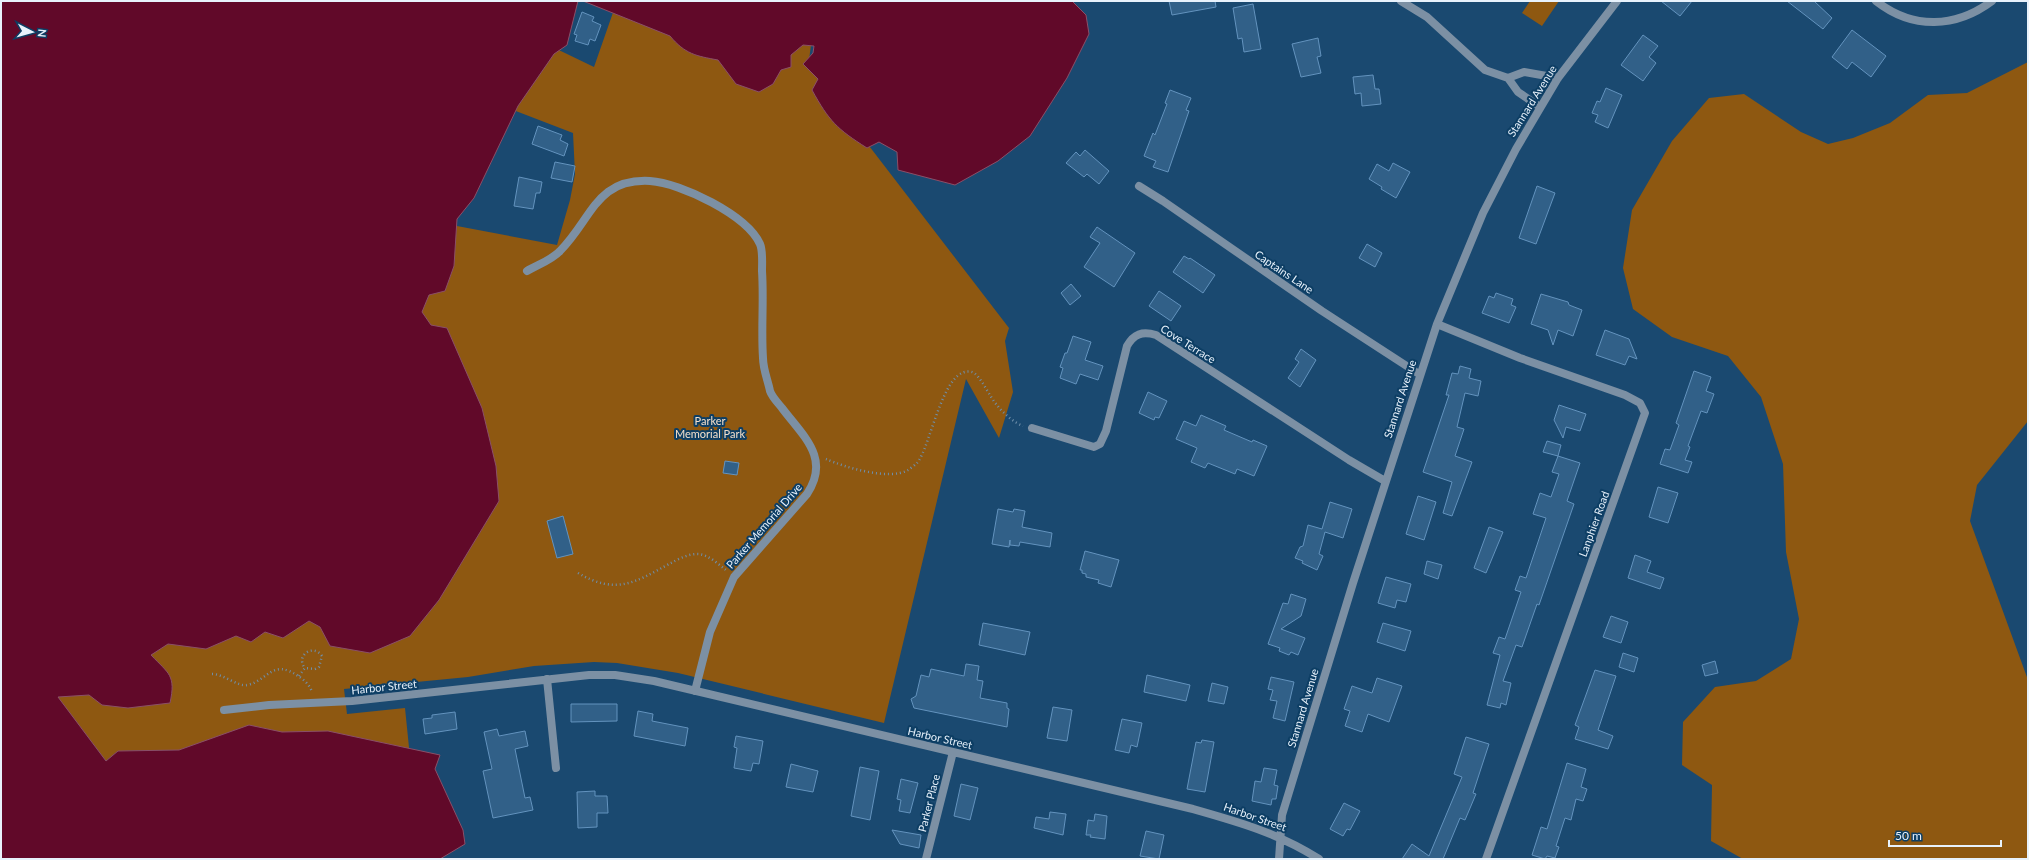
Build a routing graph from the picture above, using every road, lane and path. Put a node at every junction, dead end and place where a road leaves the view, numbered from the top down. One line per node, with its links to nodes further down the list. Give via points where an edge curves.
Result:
1 (1401, 1): 5 (street, via 1427,17 1485,70)
2 (1617, 1): 6 (street, Stannard Avenue)
3 (1876, 1): 4 (street, via 1905,17 1924,22 1946,22 1967,17)
4 (1992, 1)
5 (1508, 78): 6 (street, via 1524,72); 7 (street, via 1518,92)
6 (1558, 78): 7 (street, Stannard Avenue)
7 (1540, 107): 10 (street, Stannard Avenue, via 1483,213)
8 (1138, 186): 11 (street, Captains Lane)
9 (527, 272): 13 (street, Parker Memorial Drive, via 560,252 601,196 614,187 650,181 704,196 747,228 760,244 764,301 763,359 771,393 808,440)
10 (1436, 324): 11 (street, Stannard Avenue); 30 (street, Lanphier Road, via 1520,358 1625,395 1640,402 1645,413)
11 (1419, 374): 14 (street, Stannard Avenue)
12 (1032, 428): 13 (path, via 1014,421 997,406 979,378 973,372 967,371 954,379 944,396 918,462 907,471 884,474 865,472); 14 (street, Cove Terrace, via 1094,447 1100,444 1106,431 1127,346 1132,338 1148,333 1156,335)
13 (814, 454): 16 (street, Parker Memorial Drive, via 818,470 814,484)
14 (1385, 481): 26 (street, Stannard Avenue, via 1282,815)
15 (578, 574): 16 (path, via 607,584 626,585 682,557 698,554 709,557)
16 (734, 577): 21 (street, Parker Memorial Drive, via 710,632)
17 (305, 668): 17 (path, via 319,667 322,656 313,650 308,651 303,655 302,662); 19 (path)
18 (212, 674): 19 (path, via 220,674 242,685 247,685 273,670 289,670)
19 (298, 676): 22 (path, via 311,689)
20 (547, 679): 21 (street, Harbor Street, via 615,675); 22 (street, Harbor Street, via 352,702); 25 (street)
21 (695, 691): 24 (street, Harbor Street)
22 (315, 702): 23 (street, Harbor Street)
23 (224, 710)
24 (953, 752): 26 (street, Harbor Street, via 1166,802); 27 (street, Parker Place)
25 (556, 768)
26 (1281, 837): 28 (street, Stannard Avenue); 29 (street, Harbor Street)
27 (926, 859)
28 (1279, 859)
29 (1319, 859)
30 (1486, 859)

